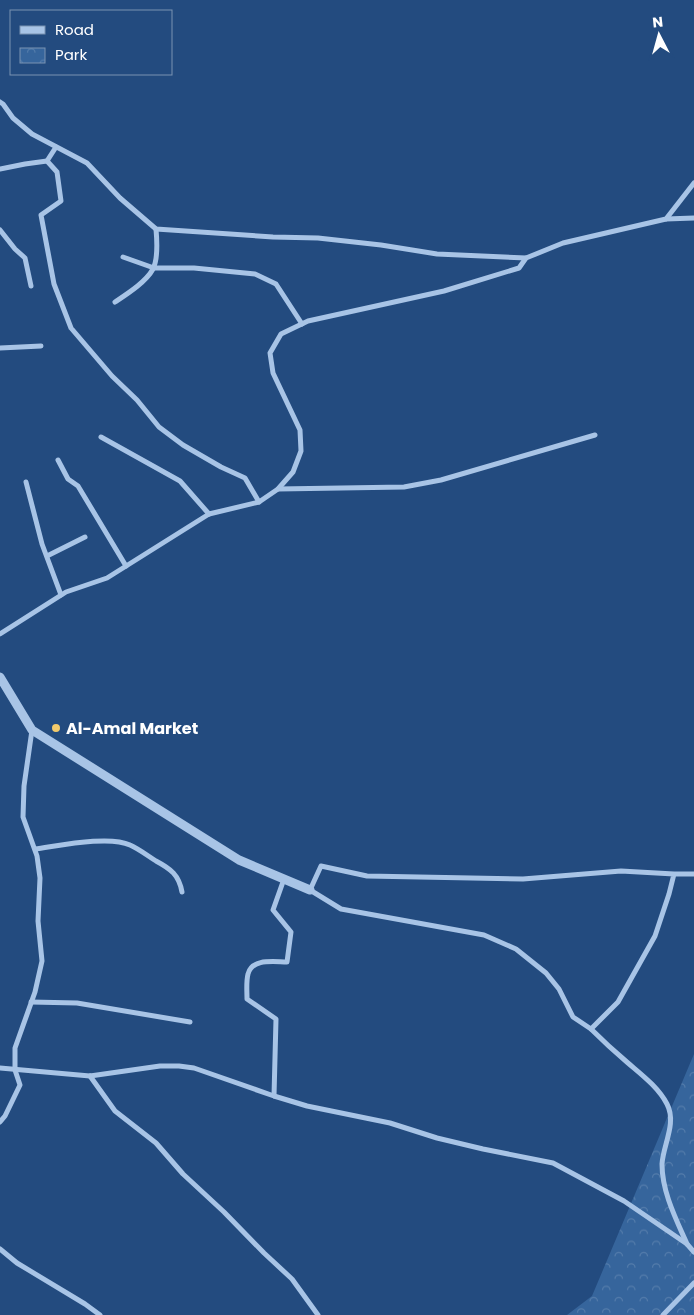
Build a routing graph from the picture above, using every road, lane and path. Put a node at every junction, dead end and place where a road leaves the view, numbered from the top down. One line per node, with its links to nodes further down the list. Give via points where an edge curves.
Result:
1 (0, 102): 2 (street, via 32,134)
2 (56, 147): 3 (street); 8 (street, via 87,163)
3 (47, 161): 4 (street); 23 (street, via 57,172 61,200 41,215 54,284 71,328 159,427 183,445 244,478)
4 (0, 169)
5 (694, 183): 7 (street)
6 (694, 218): 7 (street)
7 (666, 219): 11 (street, via 563,243)
8 (156, 229): 11 (street, via 318,238 437,254); 12 (street)
9 (0, 230): 13 (street, via 25,258)
10 (123, 257): 12 (street)
11 (526, 258): 15 (street, via 519,268 444,291)
12 (154, 268): 14 (street, via 140,284); 15 (street, via 255,274 276,284)
13 (31, 286)
14 (115, 302)
15 (302, 324): 22 (street, via 281,334 270,353 273,373 300,430 301,451 293,472)
16 (41, 346): 17 (street)
17 (0, 348)
18 (595, 435): 22 (street, via 441,480 404,487)
19 (101, 437): 24 (street, via 180,482)
20 (58, 460): 27 (street, via 68,479 78,486)
21 (26, 482): 26 (street)
22 (278, 489): 23 (street)
23 (259, 502): 24 (street)
24 (209, 514): 27 (street)
25 (86, 537): 26 (street)
26 (47, 556): 28 (street)
27 (126, 566): 28 (street, via 107,578)
28 (61, 596): 29 (street)
29 (0, 634)
30 (0, 677): 31 (street)
31 (32, 730): 32 (street, via 23,816); 35 (street, via 240,860)
32 (35, 849): 37 (street, via 86,842 114,841 129,845 171,870 181,882); 38 (street, via 40,878 38,922 42,961)
33 (674, 874): 34 (street); 36 (street, via 621,871 523,879 367,876 321,866); 40 (street, via 655,936 618,1002)
34 (694, 874)
35 (284, 879): 36 (street); 44 (street, via 274,910 291,932 287,962 260,962 252,966 248,974 247,999 276,1018)
36 (310, 890): 40 (street, via 341,909 484,935 516,949 546,973 559,989 573,1017)
37 (182, 892)
38 (31, 1002): 39 (street, via 78,1003); 42 (street, via 15,1048)
39 (190, 1022)
40 (591, 1029): 46 (street, via 646,1077 668,1106 670,1121 662,1164 665,1189)
41 (0, 1068): 42 (street)
42 (15, 1070): 43 (street); 45 (street, via 20,1085)
43 (90, 1076): 44 (street, via 179,1066 194,1068); 53 (street, via 115,1111 156,1143 292,1279)
44 (274, 1096): 46 (street, via 390,1123 437,1138 553,1163 624,1201)
45 (0, 1122)
46 (687, 1244): 47 (street); 49 (street)
47 (694, 1247)
48 (0, 1249): 52 (street)
49 (694, 1252)
50 (694, 1283): 51 (street)
51 (670, 1312): 54 (street)
52 (100, 1315)
53 (318, 1315)
54 (662, 1315)

